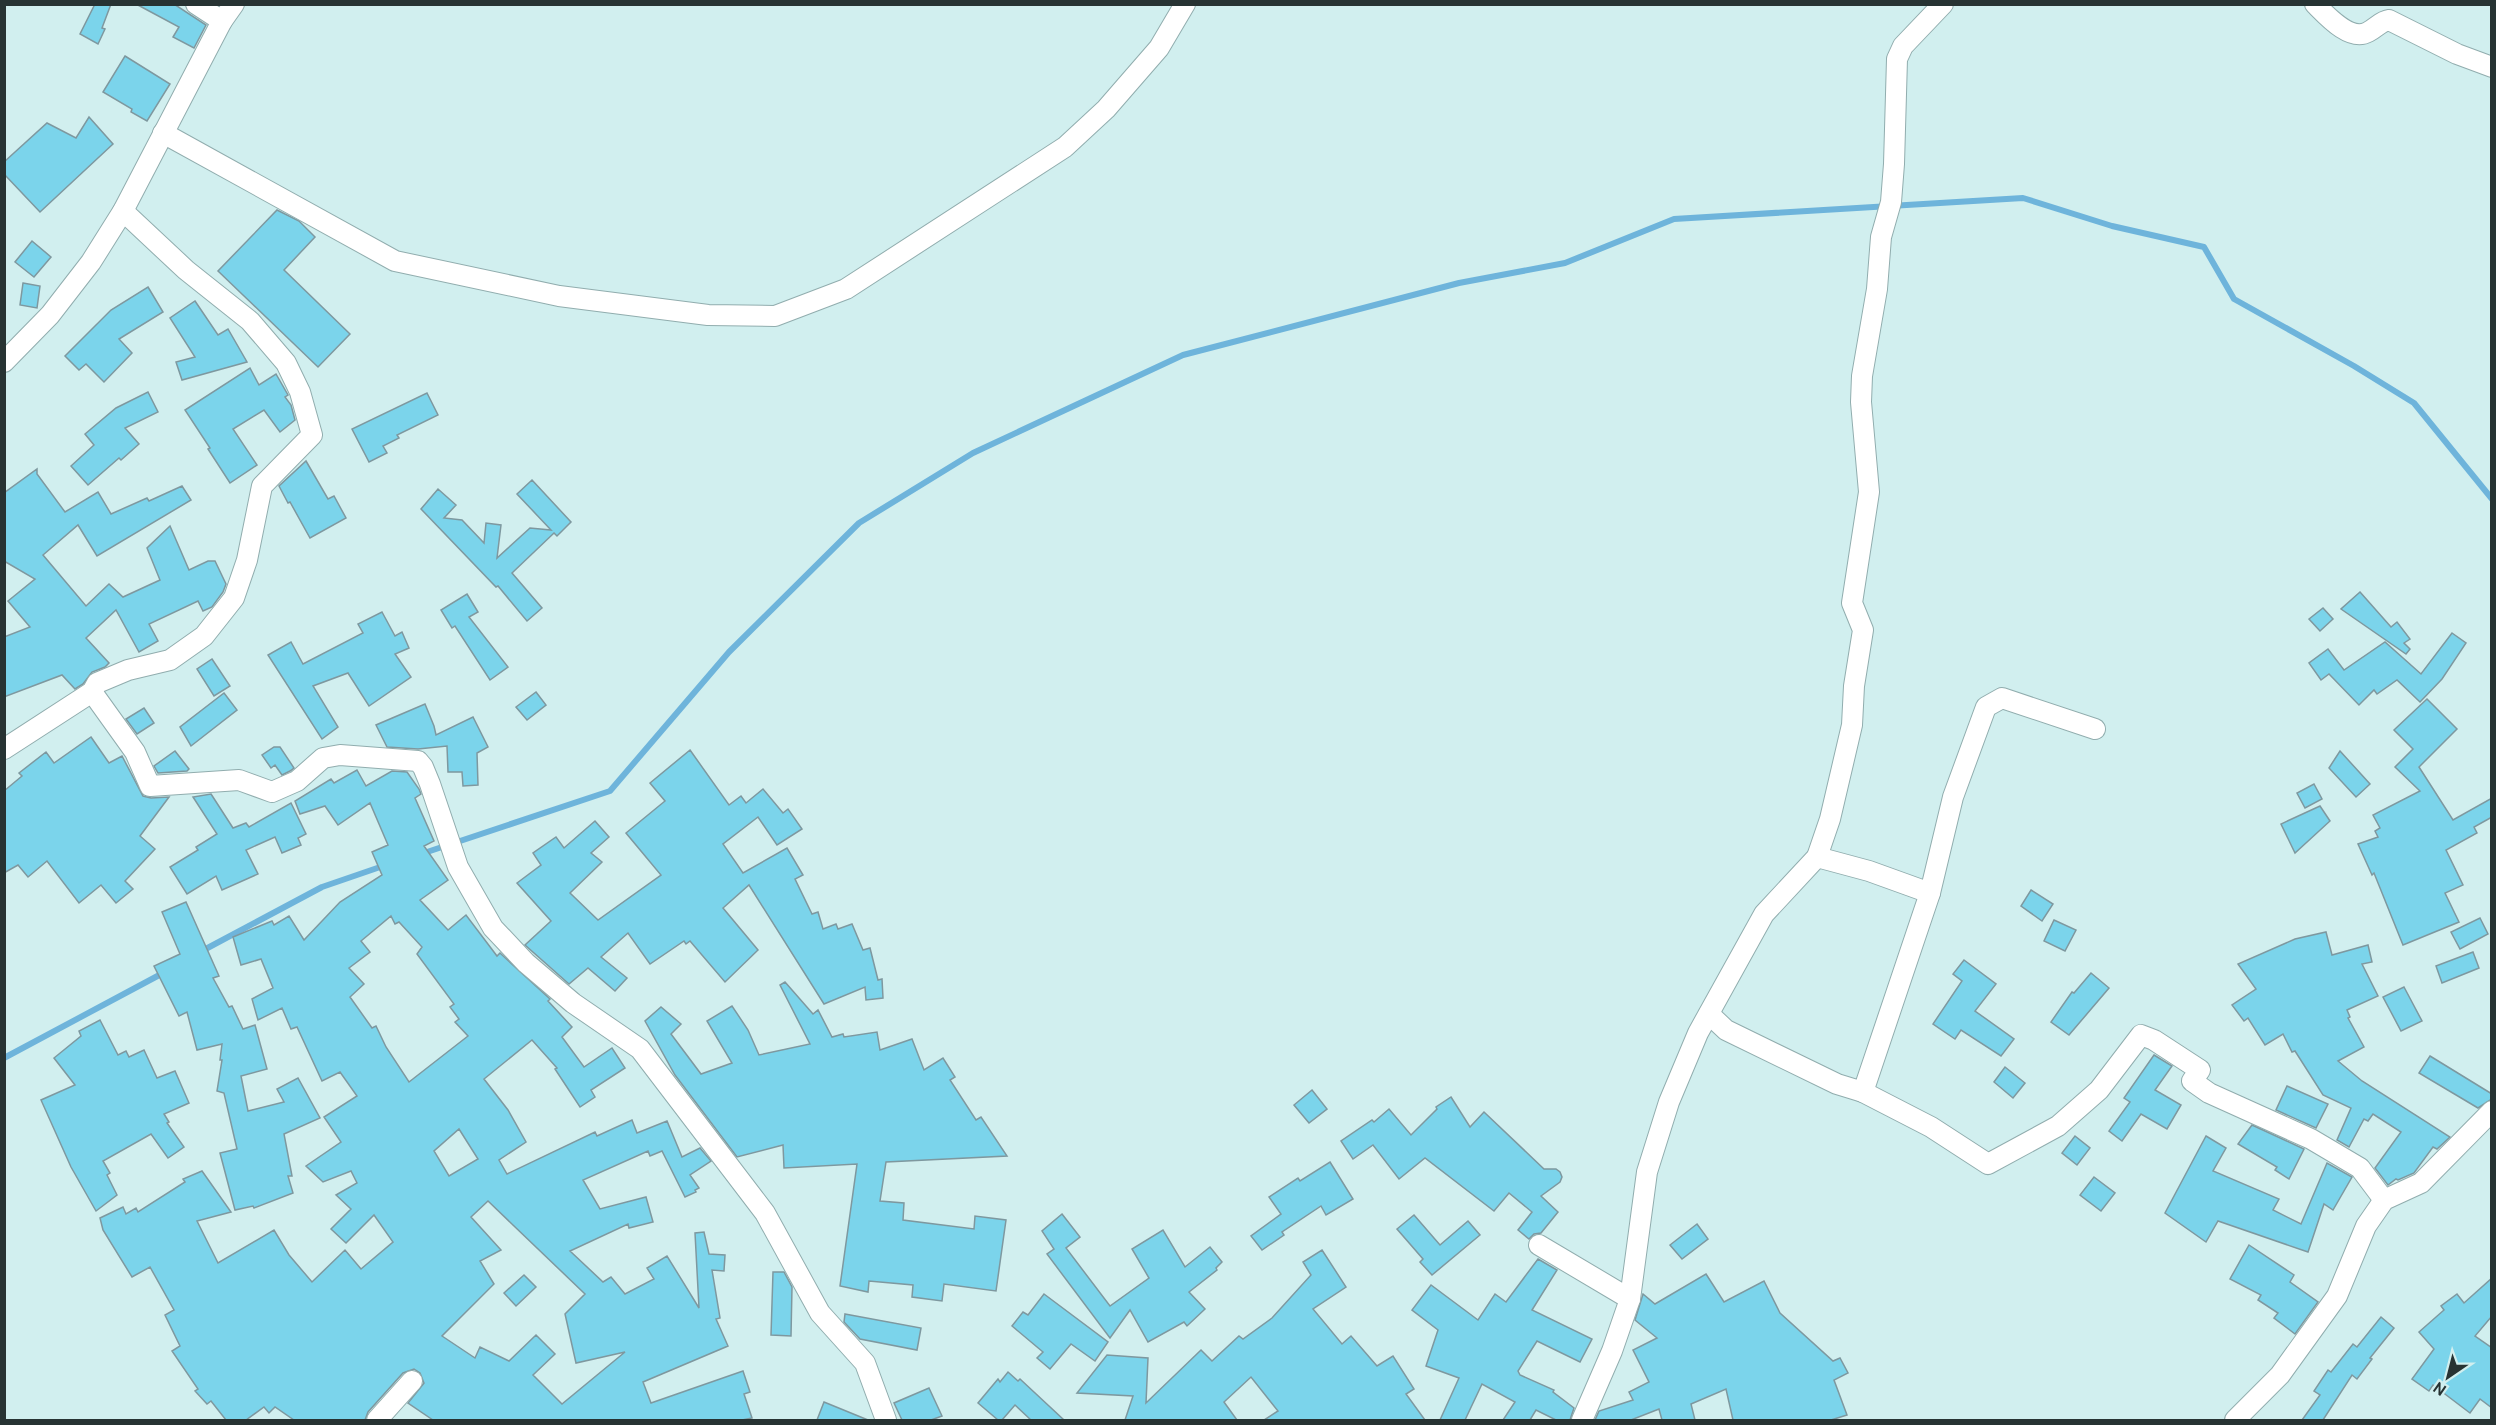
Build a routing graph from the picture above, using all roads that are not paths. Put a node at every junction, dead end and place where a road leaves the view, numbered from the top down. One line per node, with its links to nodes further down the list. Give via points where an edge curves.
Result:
1 (196, 4): 6 (street)
2 (234, 4): 6 (street)
3 (1185, 4): 8 (street, via 1159,48 1106,109 1065,147 846,289 775,316 708,315 559,296 395,261)
4 (1943, 4): 14 (street, via 1903,46 1897,59 1891,202 1881,237 1877,289 1862,376 1869,492 1852,603 1863,630 1852,725)
5 (2315, 4): 7 (street, via 2350,33 2367,33 2389,20)
6 (222, 21): 8 (street)
7 (2492, 67)
8 (163, 133): 9 (street)
9 (123, 211): 10 (street, via 92,261 50,315); 11 (street, via 186,270 250,321 286,363 300,392 312,435 262,486 247,560 234,598 204,636 170,660 128,670 97,683)
10 (4, 362)
11 (92, 692): 13 (street); 25 (street, via 135,752 150,786 239,780 272,792 297,781 323,758 340,755 418,761 430,784 458,867 493,928 573,1003 640,1049 765,1213 820,1313 865,1363)
12 (2095, 729): 15 (street, via 2002,698 1986,707 1953,797)
13 (4, 749)
14 (1817, 857): 15 (street); 16 (street, via 1764,914)
15 (1929, 893): 17 (street)
16 (1709, 1014): 17 (street, via 1726,1030 1837,1084); 21 (street, via 1669,1102 1647,1172)
17 (1863, 1092): 19 (street, via 1931,1127 1988,1164 2058,1126 2099,1090 2142,1035 2200,1070 2192,1081 2209,1093 2311,1139 2360,1168)
18 (2492, 1111): 19 (street, via 2421,1183)
19 (2384, 1200): 28 (street, via 2366,1226 2337,1296 2280,1375)
20 (1539, 1245): 21 (street)
21 (1630, 1299): 23 (street)
22 (412, 1381): 24 (street)
23 (1593, 1397): 26 (street); 27 (street)
24 (377, 1420)
25 (886, 1420)
26 (1582, 1420)
27 (1593, 1420)
28 (2235, 1420)

